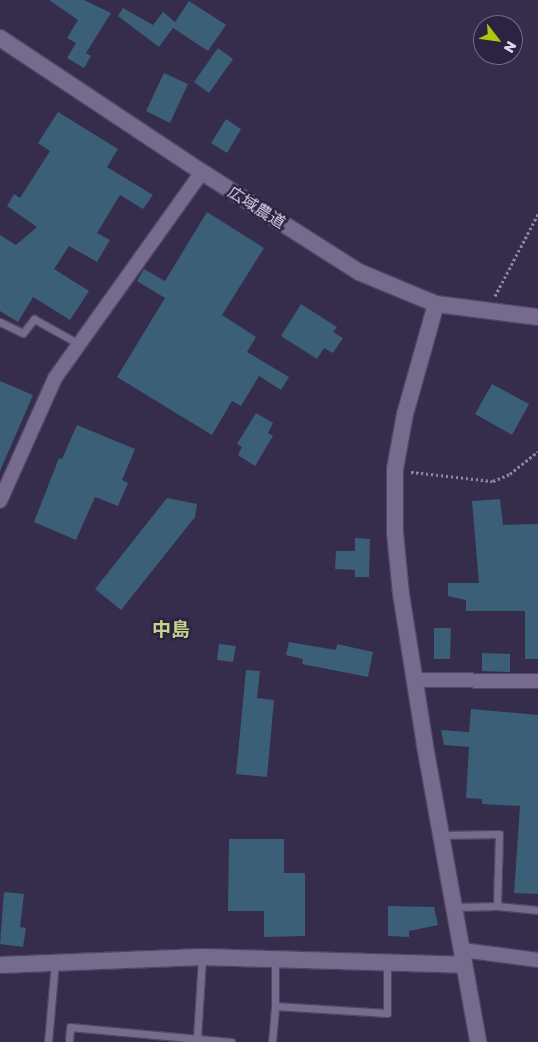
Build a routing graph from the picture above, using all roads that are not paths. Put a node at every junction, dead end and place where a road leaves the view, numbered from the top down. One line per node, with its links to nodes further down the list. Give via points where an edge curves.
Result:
1 (0, 38): 2 (street, 広域農道)
2 (202, 172): 3 (street, 広域農道, via 359,272); 6 (street)
3 (436, 304): 4 (street, 広域農道, via 486,313); 8 (street, via 412,383 396,469 399,576)
4 (538, 317)
5 (0, 322): 6 (lane, via 23,333 34,319)
6 (79, 344): 7 (street, via 55,378)
7 (0, 501)
8 (415, 680): 9 (street); 10 (street)
9 (538, 681)
10 (442, 835): 11 (lane, via 499,834); 12 (street)
11 (497, 906): 12 (lane); 13 (lane)
12 (454, 907): 16 (street)
13 (538, 910)
14 (202, 957): 15 (street); 18 (street); 22 (lane)
15 (275, 958): 19 (street); 21 (lane)
16 (463, 958): 17 (street); 19 (street); 27 (street)
17 (538, 960)
18 (55, 962): 20 (street); 23 (lane)
19 (387, 962): 21 (lane, via 387,1013)
20 (0, 965)
21 (275, 1006): 26 (lane)
22 (197, 1038): 24 (lane, via 70,1027); 25 (lane)
23 (48, 1042)
24 (69, 1042)
25 (231, 1042)
26 (272, 1042)
27 (478, 1042)

